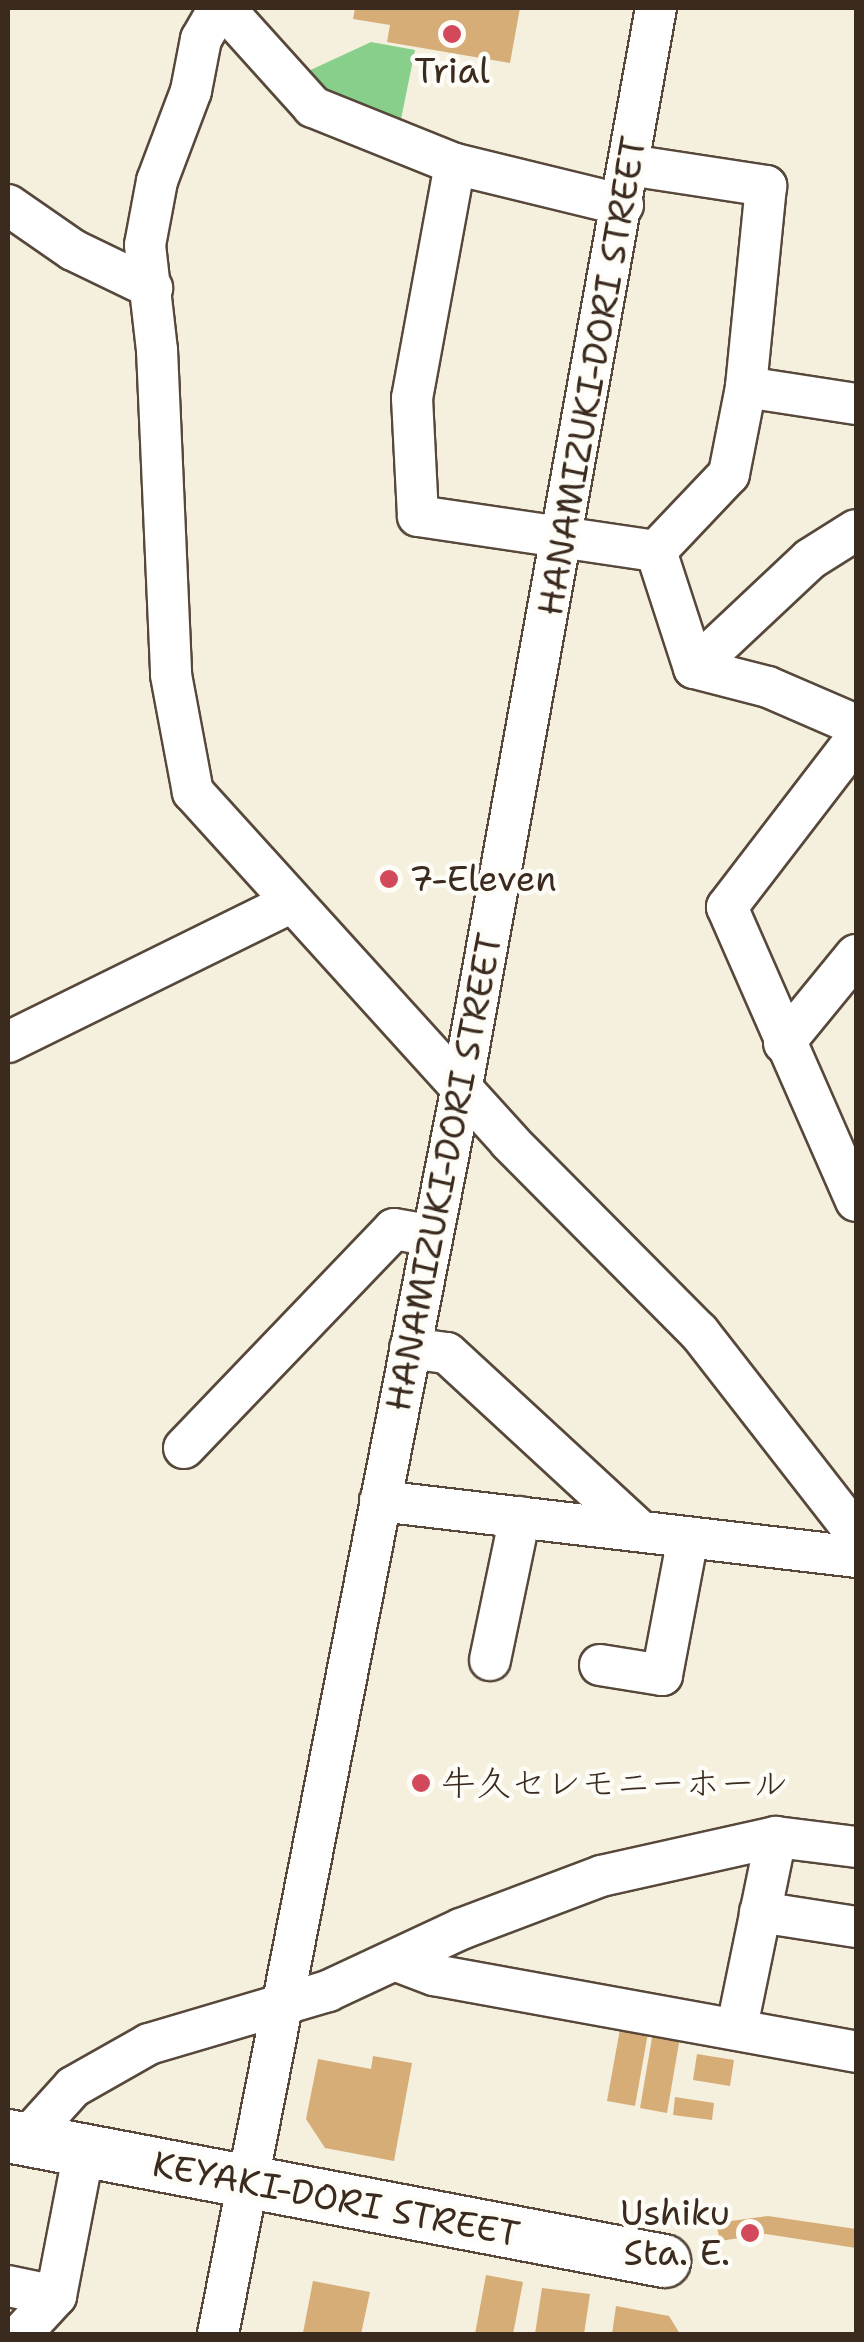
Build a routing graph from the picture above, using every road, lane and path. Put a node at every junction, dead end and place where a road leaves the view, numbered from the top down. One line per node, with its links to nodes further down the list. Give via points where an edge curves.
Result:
1 (222, 8): 3 (street, via 313,107); 7 (street, via 201,39 191,91 156,180 145,245)
2 (656, 8): 4 (street, HANAMIZUKI-DORI STREET)
3 (454, 164): 6 (street); 11 (street, via 412,398 418,516)
4 (629, 165): 6 (street, HANAMIZUKI-DORI STREET); 8 (street, via 766,186)
5 (8, 205): 7 (street, via 73,250)
6 (623, 205): 11 (street, HANAMIZUKI-DORI STREET)
7 (152, 288): 16 (street, via 171,675 182,758 192,792)
8 (746, 388): 9 (street); 12 (street, via 729,474)
9 (856, 404)
10 (856, 530): 13 (street, via 810,559)
11 (564, 539): 12 (street); 20 (street, HANAMIZUKI-DORI STREET)
12 (656, 551): 13 (street)
13 (694, 668): 14 (street, via 768,688)
14 (856, 725)
15 (856, 739): 19 (street, via 727,908)
16 (288, 904): 18 (street); 20 (street)
17 (856, 955): 19 (street)
18 (8, 1042)
19 (784, 1043): 21 (street)
20 (462, 1086): 22 (street, HANAMIZUKI-DORI STREET); 28 (street, via 699,1332)
21 (856, 1200)
22 (432, 1236): 23 (street, HANAMIZUKI-DORI STREET); 24 (street, via 394,1229)
23 (410, 1348): 25 (street, HANAMIZUKI-DORI STREET); 27 (street, via 448,1353)
24 (184, 1448)
25 (380, 1500): 26 (street); 38 (street, HANAMIZUKI-DORI STREET)
26 (520, 1517): 27 (street); 31 (street)
27 (639, 1530): 29 (street)
28 (856, 1534)
29 (688, 1537): 30 (street); 32 (street, via 662,1675)
30 (856, 1557)
31 (490, 1660)
32 (600, 1665)
33 (776, 1837): 34 (street); 35 (street); 37 (street, via 602,1876 460,1929)
34 (856, 1847)
35 (760, 1912): 36 (street); 39 (street)
36 (856, 1926)
37 (397, 1961): 38 (street); 39 (street, via 434,1975)
38 (282, 2005): 41 (street, via 148,2044 73,2087); 43 (street, HANAMIZUKI-DORI STREET)
39 (737, 2026): 40 (street)
40 (856, 2052)
41 (17, 2137): 42 (main road, KEYAKI-DORI STREET)
42 (84, 2150): 43 (main road, KEYAKI-DORI STREET); 46 (street)
43 (247, 2182): 44 (main road, KEYAKI-DORI STREET); 48 (street, HANAMIZUKI-DORI STREET)
44 (664, 2261)
45 (8, 2286): 46 (street)
46 (56, 2296): 47 (street)
47 (21, 2334)
48 (218, 2334)

